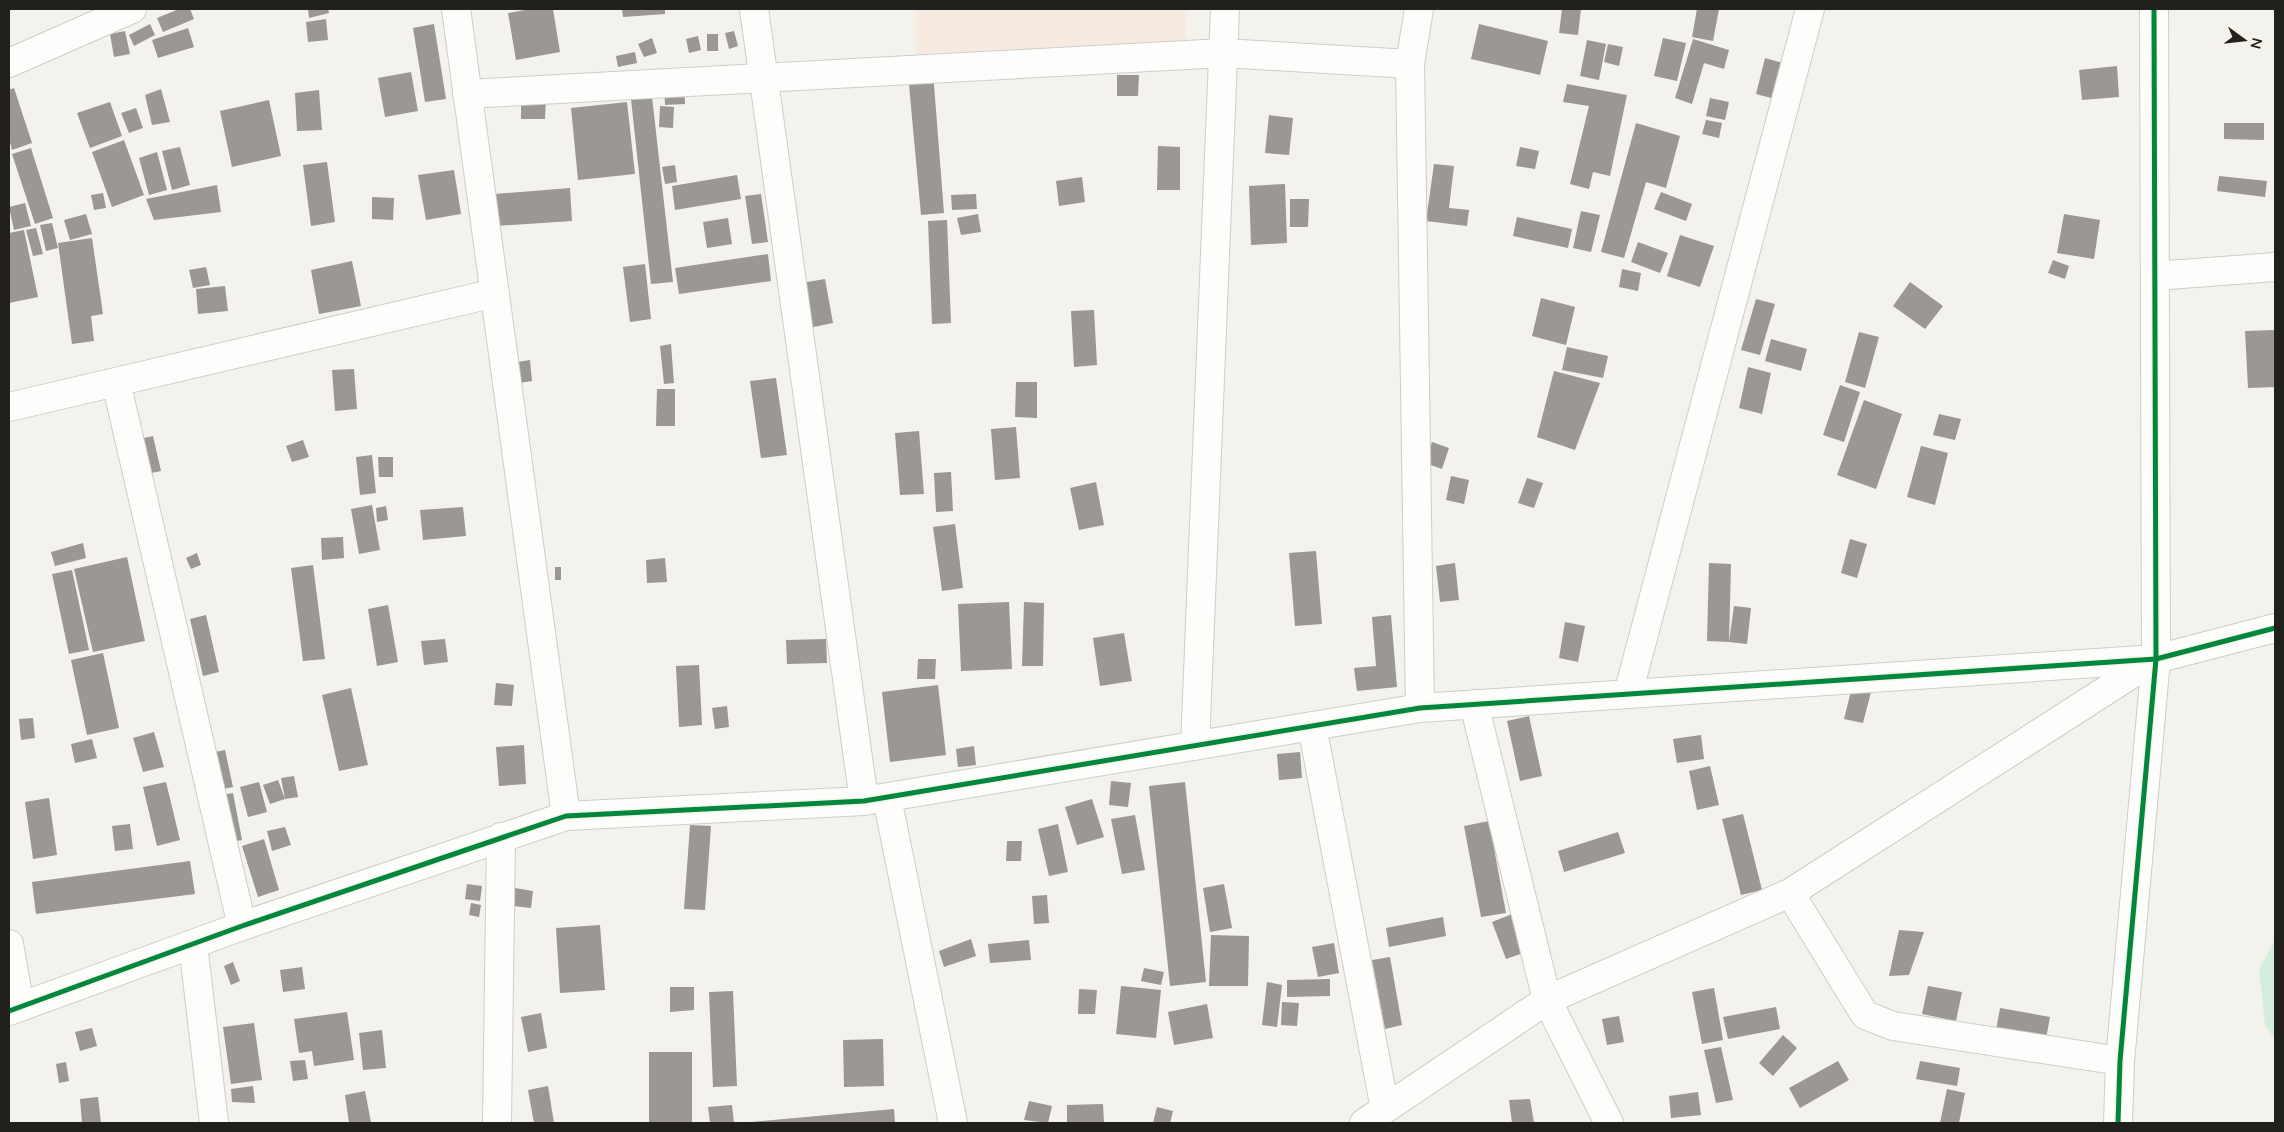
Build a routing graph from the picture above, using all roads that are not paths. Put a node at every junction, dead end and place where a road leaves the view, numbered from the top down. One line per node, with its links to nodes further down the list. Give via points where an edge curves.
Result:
1 (132, 9): 9 (street)
2 (456, 9): 12 (street)
3 (754, 9): 11 (street)
4 (1225, 9): 8 (street)
5 (1419, 9): 10 (street)
6 (1810, 9): 20 (street)
7 (2154, 9): 14 (street)
8 (1223, 53): 10 (street); 11 (street); 24 (street)
9 (9, 63)
10 (1410, 64): 22 (street)
11 (763, 78): 12 (street); 25 (street)
12 (468, 94): 15 (street)
13 (2275, 267): 14 (street)
14 (2155, 276): 19 (street)
15 (495, 292): 16 (street); 26 (street)
16 (116, 382): 17 (street); 29 (street)
17 (9, 407)
18 (2275, 628): 19 (street)
19 (2156, 659): 20 (street); 28 (street); 34 (street)
20 (1628, 694): 21 (street)
21 (1474, 704): 22 (street); 32 (street)
22 (1420, 708): 23 (street)
23 (1312, 726): 24 (street); 35 (street)
24 (1195, 746): 25 (street)
25 (876, 799): 26 (street); 38 (street)
26 (566, 816): 27 (street)
27 (501, 837): 29 (street); 37 (street)
28 (1790, 893): 32 (street); 34 (street, via 1864,1015 1893,1026)
29 (242, 926): 31 (street)
30 (9, 944): 33 (street)
31 (193, 944): 33 (street); 36 (street)
32 (1547, 1000): 35 (street); 39 (street)
33 (14, 1009)
34 (2120, 1061): 40 (street)
35 (1375, 1116)
36 (214, 1123)
37 (497, 1123)
38 (953, 1123)
39 (1609, 1123)
40 (2118, 1123)

